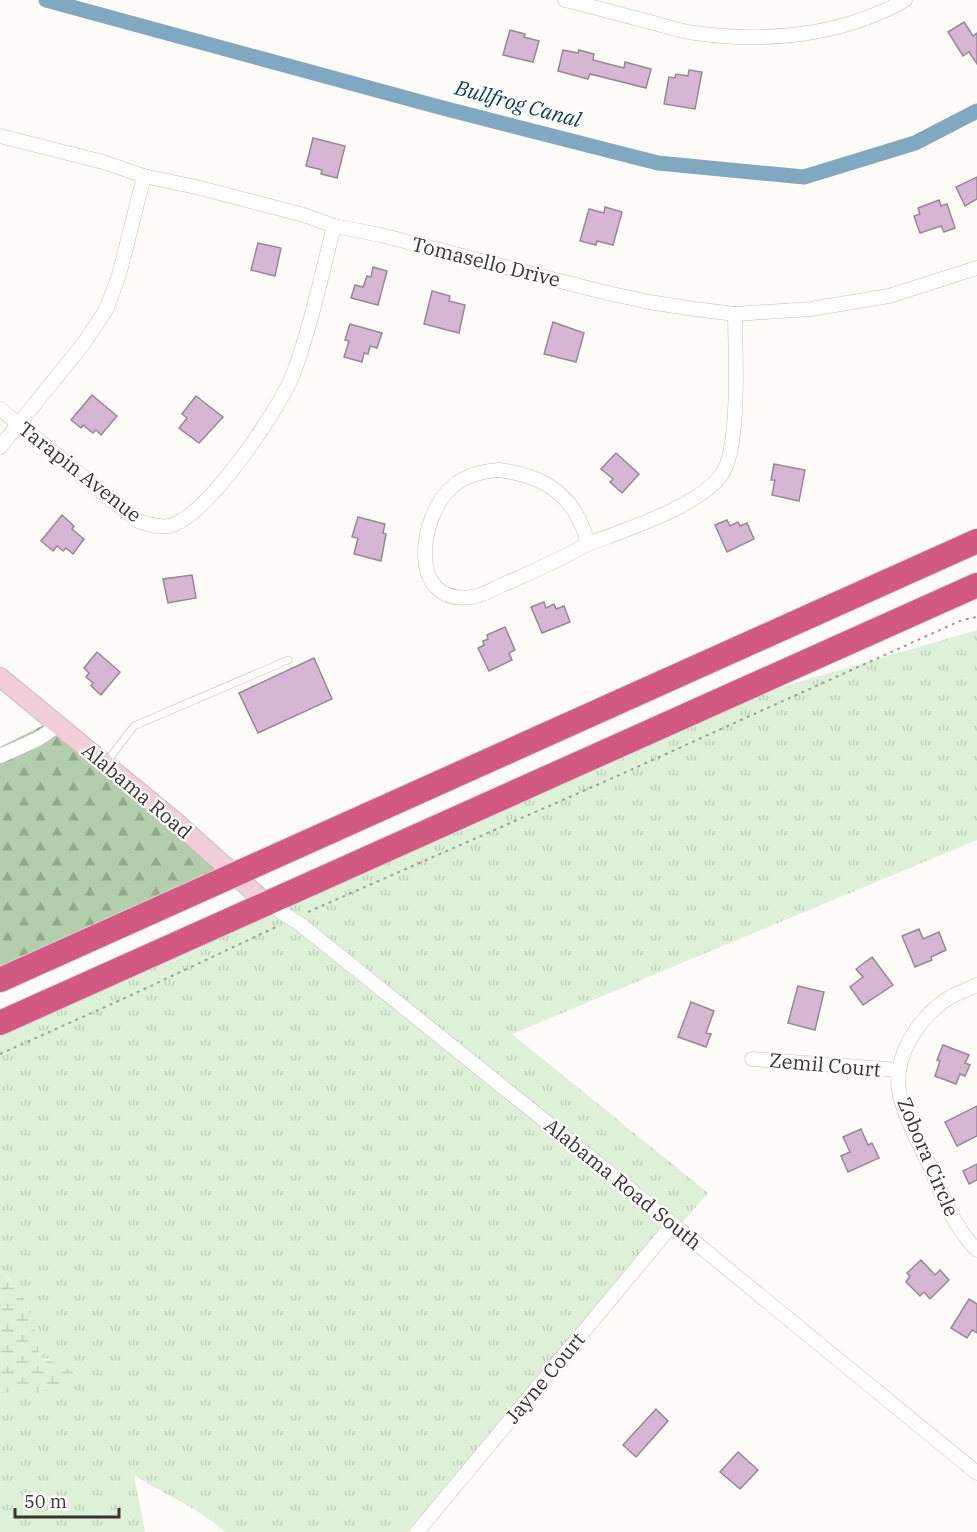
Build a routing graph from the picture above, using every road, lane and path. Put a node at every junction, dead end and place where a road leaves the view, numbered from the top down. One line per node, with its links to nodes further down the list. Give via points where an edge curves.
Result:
1 (565, 0): 2 (street, via 692,33 738,38 787,36 833,28)
2 (905, 0)
3 (0, 136): 4 (street, Tomasello Drive)
4 (144, 176): 5 (street, Tomasello Drive, via 304,215); 9 (street, via 106,310)
5 (334, 226): 7 (street, Tomasello Drive, via 649,302); 9 (street, Tarapin Avenue, via 293,374 269,418 237,463 184,520 169,526 138,521)
6 (977, 268): 7 (street, Tomasello Drive, via 889,296 811,309)
7 (735, 314): 12 (street, via 732,446 722,475 693,499)
8 (0, 409): 9 (street, Tarapin Avenue)
9 (18, 424): 10 (street)
10 (0, 447)
11 (977, 541): 20 (highway)
12 (588, 544): 12 (street, via 546,567 474,597 453,598 436,588 424,560 437,507 450,488 480,471 516,472 549,485 575,511)
13 (977, 585): 21 (highway)
14 (977, 617): 22 (path, via 962,620)
15 (288, 660): 19 (lane, via 134,726)
16 (4, 680): 17 (street, Alabama Road)
17 (59, 725): 18 (street); 19 (street, Alabama Road)
18 (0, 756)
19 (105, 764): 20 (street, Alabama Road)
20 (235, 875): 21 (street, Alabama Road); 24 (highway)
21 (265, 902): 26 (highway); 30 (street, Alabama Road South, via 300,924)
22 (330, 902)
23 (280, 924): 27 (path)
24 (0, 980)
25 (977, 986): 29 (street, Zobora Circle, via 946,1000 931,1012 910,1038)
26 (0, 1023)
27 (0, 1054)
28 (752, 1059): 29 (street, Zemil Court)
29 (899, 1070): 31 (street, Zobora Circle, via 899,1090 916,1136 944,1200)
30 (673, 1224): 32 (street, Alabama Road South); 33 (street, Jayne Court)
31 (977, 1250)
32 (977, 1473)
33 (417, 1532)

